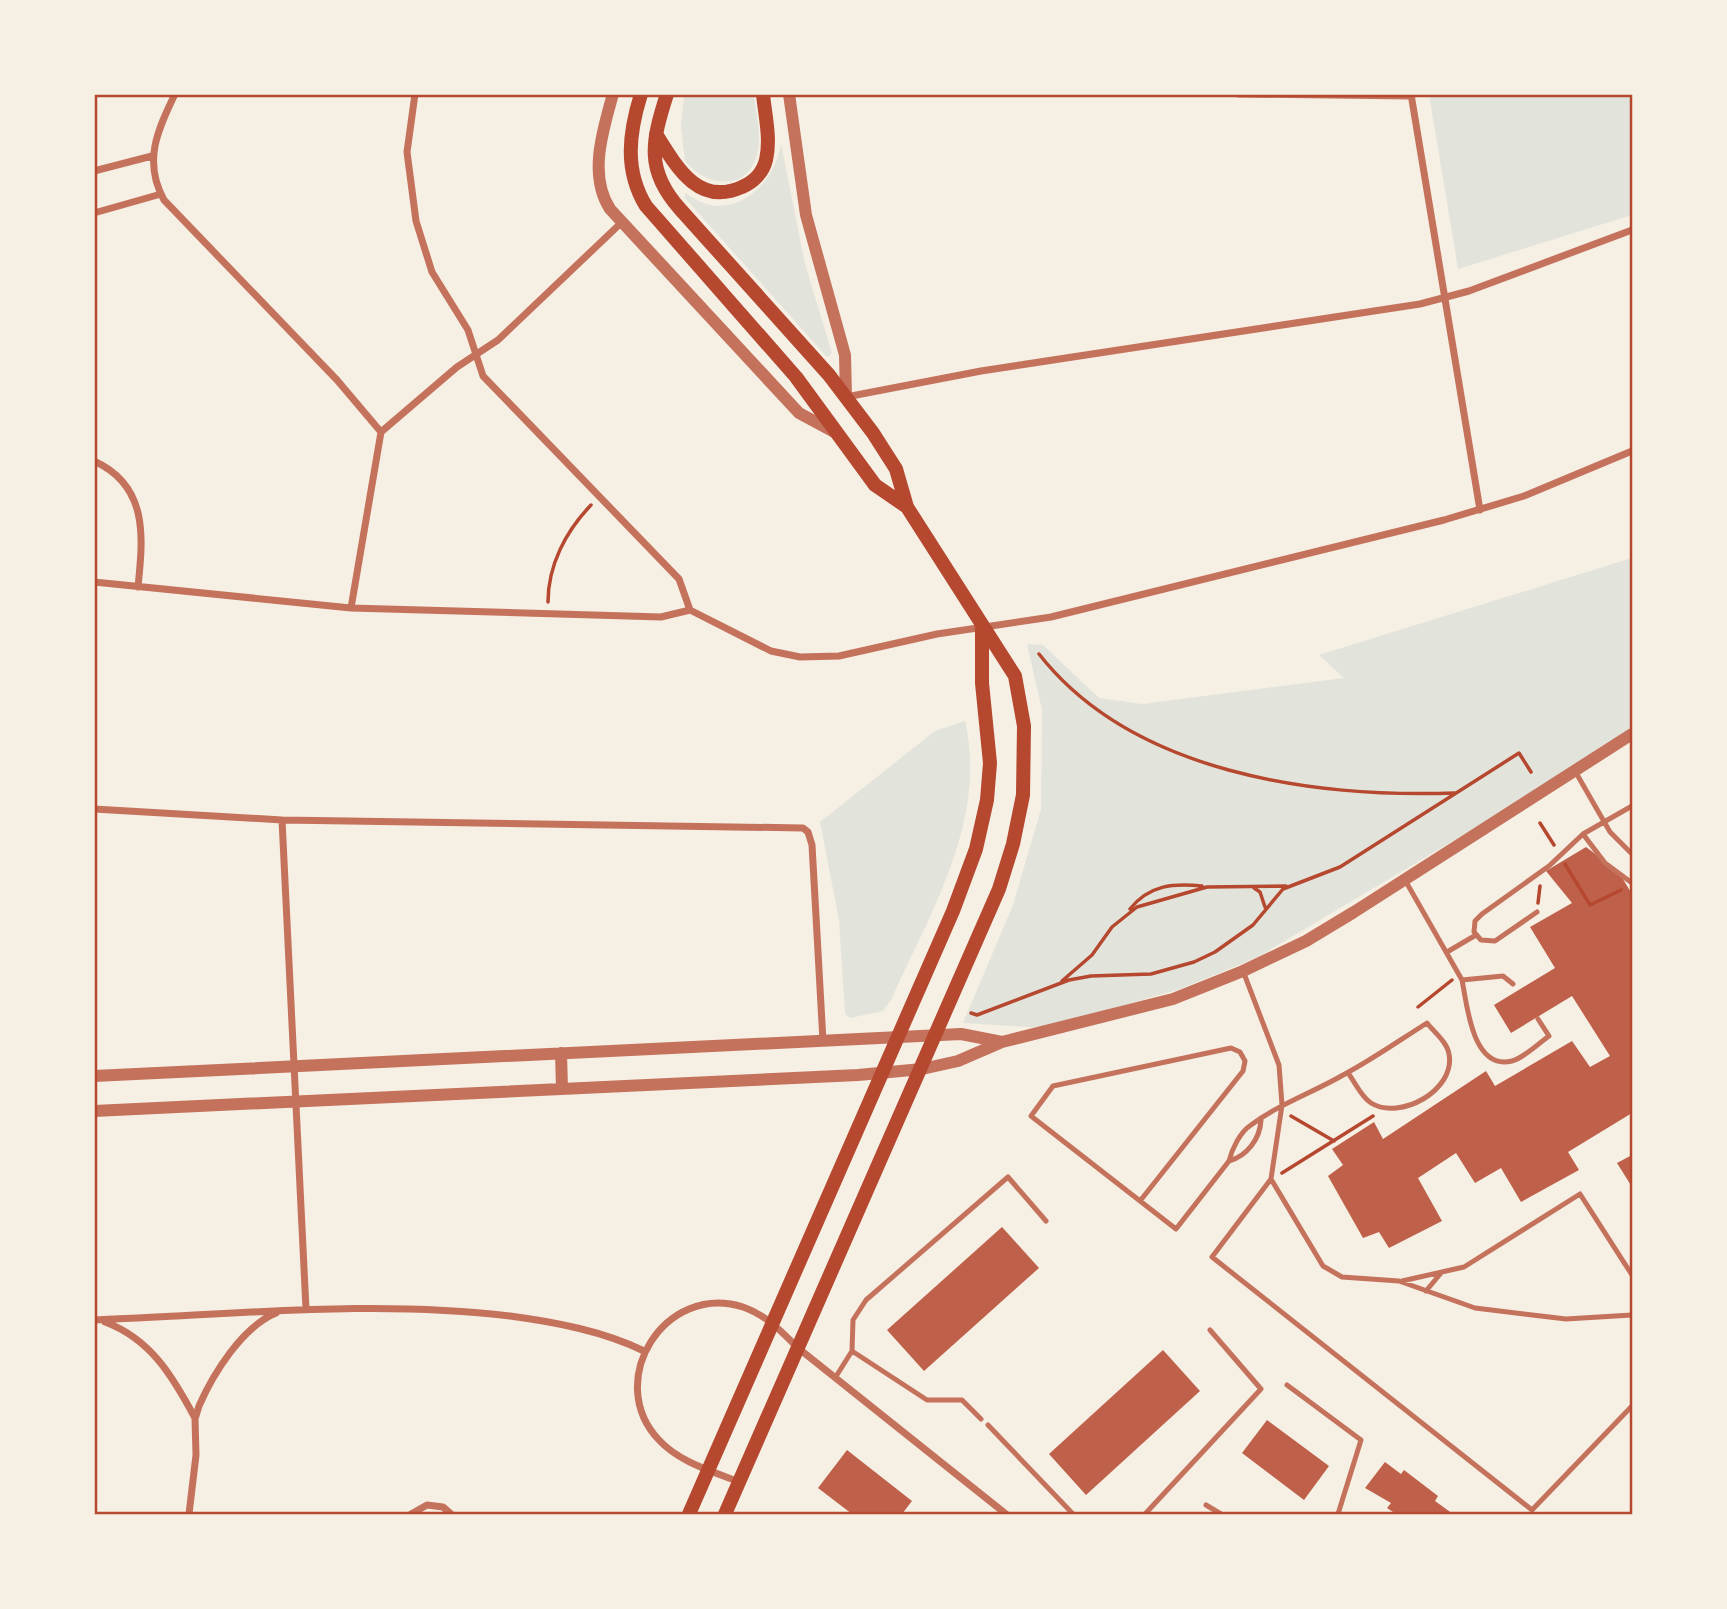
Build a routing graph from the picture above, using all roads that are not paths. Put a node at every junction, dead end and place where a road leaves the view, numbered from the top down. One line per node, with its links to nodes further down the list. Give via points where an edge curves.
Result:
1 (175, 94): 11 (street, via 159,127)
2 (415, 94): 18 (street, via 408,168 418,229 432,272 468,330)
3 (613, 94): 15 (street, via 602,137 600,183 607,204)
4 (641, 94): 21 (main road, via 630,155 643,201 796,377)
5 (667, 94): 10 (main road)
6 (763, 94): 10 (main road, via 767,157 754,180 738,189 717,192 695,185)
7 (789, 94): 19 (street, via 806,215 845,355)
8 (1238, 94): 9 (street)
9 (1411, 95): 17 (street)
10 (656, 134): 19 (main road, via 655,168 672,200)
11 (152, 156): 12 (street); 13 (street)
12 (94, 171)
13 (161, 194): 14 (street); 20 (street)
14 (94, 213)
15 (621, 223): 18 (street, via 498,341); 21 (street, via 799,413)
16 (1633, 230): 17 (street)
17 (1444, 298): 19 (street); 25 (street)
18 (476, 355): 20 (street); 29 (street, via 485,379 679,579)
19 (846, 397): 24 (main road, via 896,469)
20 (381, 432): 28 (street)
21 (839, 434): 24 (main road, via 875,485)
22 (1633, 451): 25 (street)
23 (94, 461): 27 (street, via 120,478 139,512 143,538)
24 (907, 508): 30 (main road)
25 (1480, 510): 30 (street, via 1051,617)
26 (94, 582): 27 (street)
27 (138, 587): 28 (street)
28 (351, 608): 29 (street, via 661,617)
29 (690, 610): 30 (street, via 758,646 800,657 839,656)
30 (982, 628): 48 (main road, via 1017,681 1024,726 1023,795 999,889); 49 (main road, via 990,763 983,824 967,874)
31 (1633, 734): 32 (street)
32 (1575, 772): 36 (lane); 39 (street)
33 (1633, 806): 36 (lane)
34 (94, 809): 35 (street)
35 (282, 820): 50 (street, via 803,828 812,845); 53 (street)
36 (1604, 822): 37 (lane); 38 (lane)
37 (1583, 834): 40 (lane, via 1605,863); 42 (lane, via 1549,866 1478,917)
38 (1633, 854)
39 (1405, 880): 43 (lane); 44 (street, via 1306,941)
40 (1633, 883)
41 (1537, 912): 42 (lane, via 1495,941 1486,942)
42 (1476, 934): 43 (lane)
43 (1447, 952): 45 (lane)
44 (1244, 971): 51 (street, via 1154,1004); 60 (lane, via 1277,1055)
45 (1462, 980): 46 (lane, via 1503,976); 47 (lane, via 1471,1028 1490,1056 1513,1061 1549,1036)
46 (1513, 984)
47 (1538, 1019)
48 (935, 1035): 49 (street); 51 (street, via 961,1034); 54 (main road)
49 (898, 1036): 50 (street); 56 (main road)
50 (823, 1041): 52 (street)
51 (1002, 1042): 54 (street, via 958,1061)
52 (561, 1053): 53 (street); 58 (street)
53 (294, 1066): 57 (street); 59 (street)
54 (922, 1069): 56 (street); 77 (main road)
55 (1348, 1073): 55 (lane, via 1427,1023 1448,1052 1449,1065 1430,1093 1398,1107 1379,1106 1366,1099); 60 (lane)
56 (881, 1074): 58 (street); 75 (main road)
57 (94, 1076)
58 (562, 1089): 59 (street)
59 (296, 1101): 61 (street); 71 (street)
60 (1282, 1105): 62 (lane); 64 (lane)
61 (94, 1111)
62 (1261, 1121): 63 (lane, via 1251,1125 1232,1149); 63 (lane, via 1261,1132 1241,1157)
63 (1230, 1161): 65 (lane, via 1176,1229)
64 (1271, 1179): 69 (lane, via 1329,1270 1350,1279); 82 (lane, via 1212,1257 1532,1510)
65 (1140, 1201): 65 (lane, via 1243,1072 1245,1061 1240,1052 1231,1048 1053,1086 1031,1116)
66 (1046, 1221): 79 (lane, via 1008,1177 866,1300 853,1320)
67 (1441, 1273): 68 (lane, via 1464,1267 1580,1194); 69 (lane); 70 (lane)
68 (1633, 1275)
69 (1399, 1281): 70 (lane)
70 (1426, 1291): 73 (lane, via 1475,1308 1566,1319)
71 (306, 1310): 72 (street); 78 (street, via 402,1307 483,1313 563,1325)
72 (283, 1311): 74 (street); 83 (street, via 262,1320 245,1336 209,1387)
73 (1633, 1315)
74 (97, 1320): 83 (street, via 128,1332 153,1353)
75 (773, 1323): 77 (street); 78 (street, via 741,1307 702,1304 667,1321); 86 (main road)
76 (1210, 1330): 96 (lane, via 1261,1389)
77 (798, 1348): 80 (street); 87 (main road)
78 (644, 1351): 86 (street, via 637,1378 643,1417 667,1448)
79 (852, 1351): 80 (lane); 84 (lane, via 927,1400 962,1400)
80 (835, 1378): 94 (street)
81 (1287, 1385): 98 (lane, via 1361,1440)
82 (1633, 1406)
83 (195, 1419): 89 (street)
84 (981, 1419)
85 (988, 1425): 95 (lane)
86 (709, 1469): 87 (street); 92 (main road)
87 (739, 1482): 93 (main road)
88 (1206, 1505): 97 (lane)
89 (189, 1514)
90 (411, 1514): 91 (street, via 427,1505 443,1507)
91 (451, 1514)
92 (689, 1514)
93 (725, 1514)
94 (1006, 1514)
95 (1073, 1514)
96 (1146, 1514)
97 (1221, 1514)
98 (1338, 1514)

